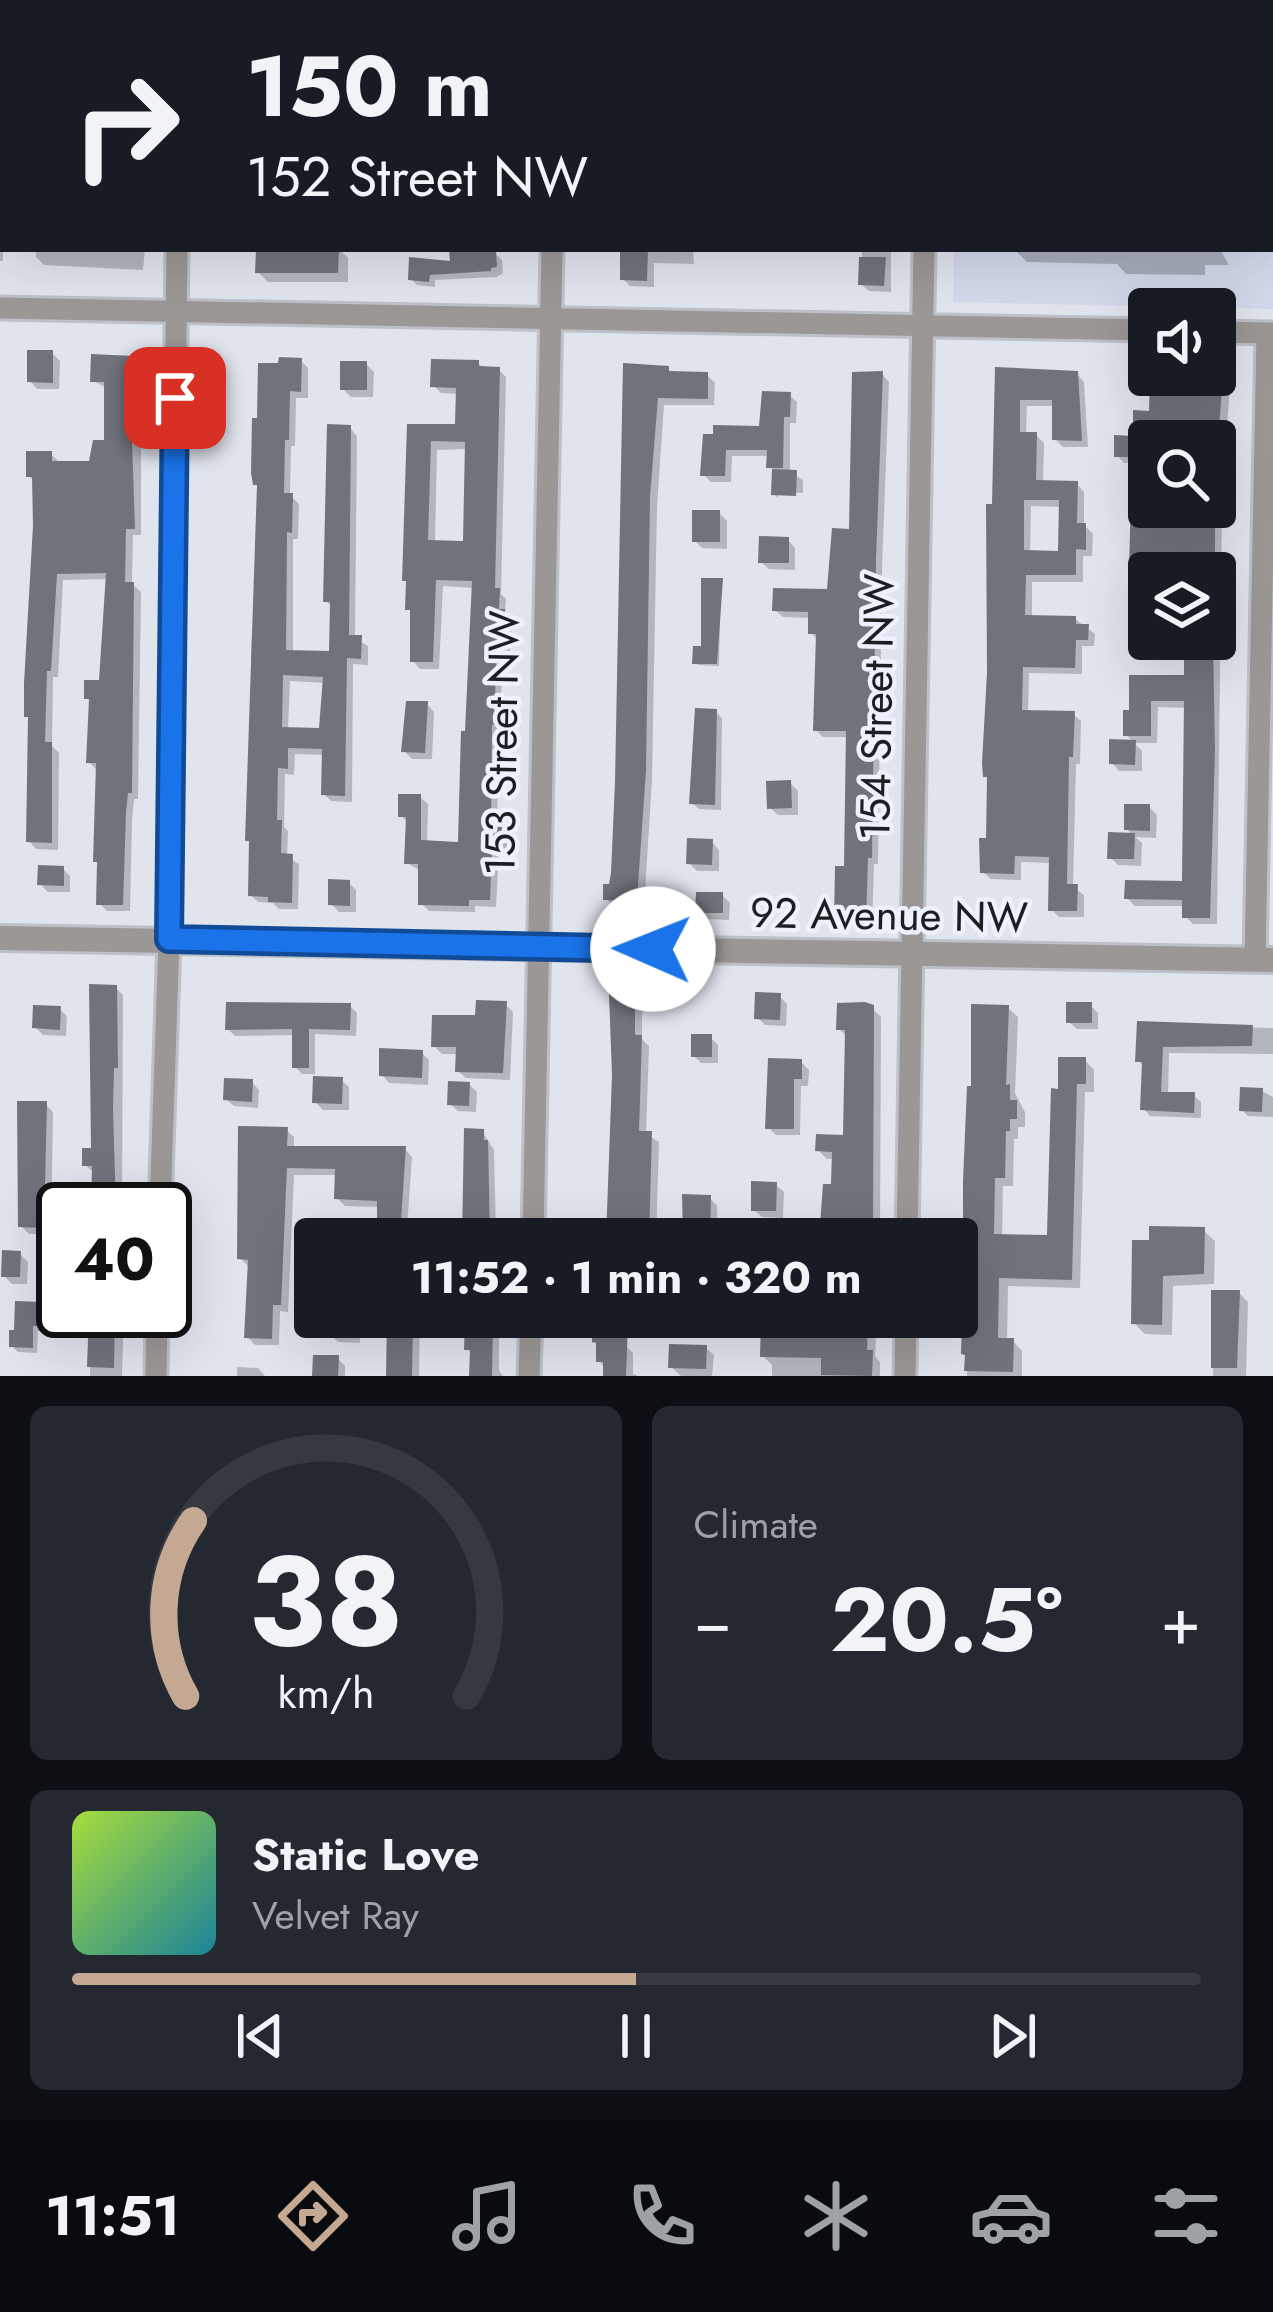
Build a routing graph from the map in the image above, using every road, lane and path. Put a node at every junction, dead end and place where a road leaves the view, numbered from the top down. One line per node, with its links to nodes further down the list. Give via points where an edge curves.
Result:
1 (177, 252): 5 (street)
2 (551, 252): 6 (street, 153 Street NW)
3 (924, 252): 7 (street, 154 Street NW)
4 (0, 308): 5 (street)
5 (176, 308): 6 (street); 14 (street)
6 (551, 318): 7 (street); 15 (street, 153 Street NW)
7 (923, 325): 8 (street); 16 (street, 154 Street NW)
8 (1128, 330)
9 (1236, 332): 10 (street)
10 (1270, 333): 11 (street)
11 (1268, 481): 12 (street)
12 (1265, 801): 17 (street)
13 (0, 938): 14 (street, 92 Avenue NW)
14 (169, 939): 15 (street, 92 Avenue NW); 18 (street)
15 (537, 946): 16 (street, 92 Avenue NW); 19 (street, 153 Street NW)
16 (912, 954): 17 (street, 92 Avenue NW); 20 (street, 154 Street NW)
17 (1264, 960)
18 (161, 1182)
19 (533, 1218)
20 (907, 1218)
21 (157, 1338): 24 (street)
22 (530, 1338): 25 (street)
23 (906, 1338): 26 (street)
24 (156, 1376)
25 (529, 1376)
26 (905, 1376)

